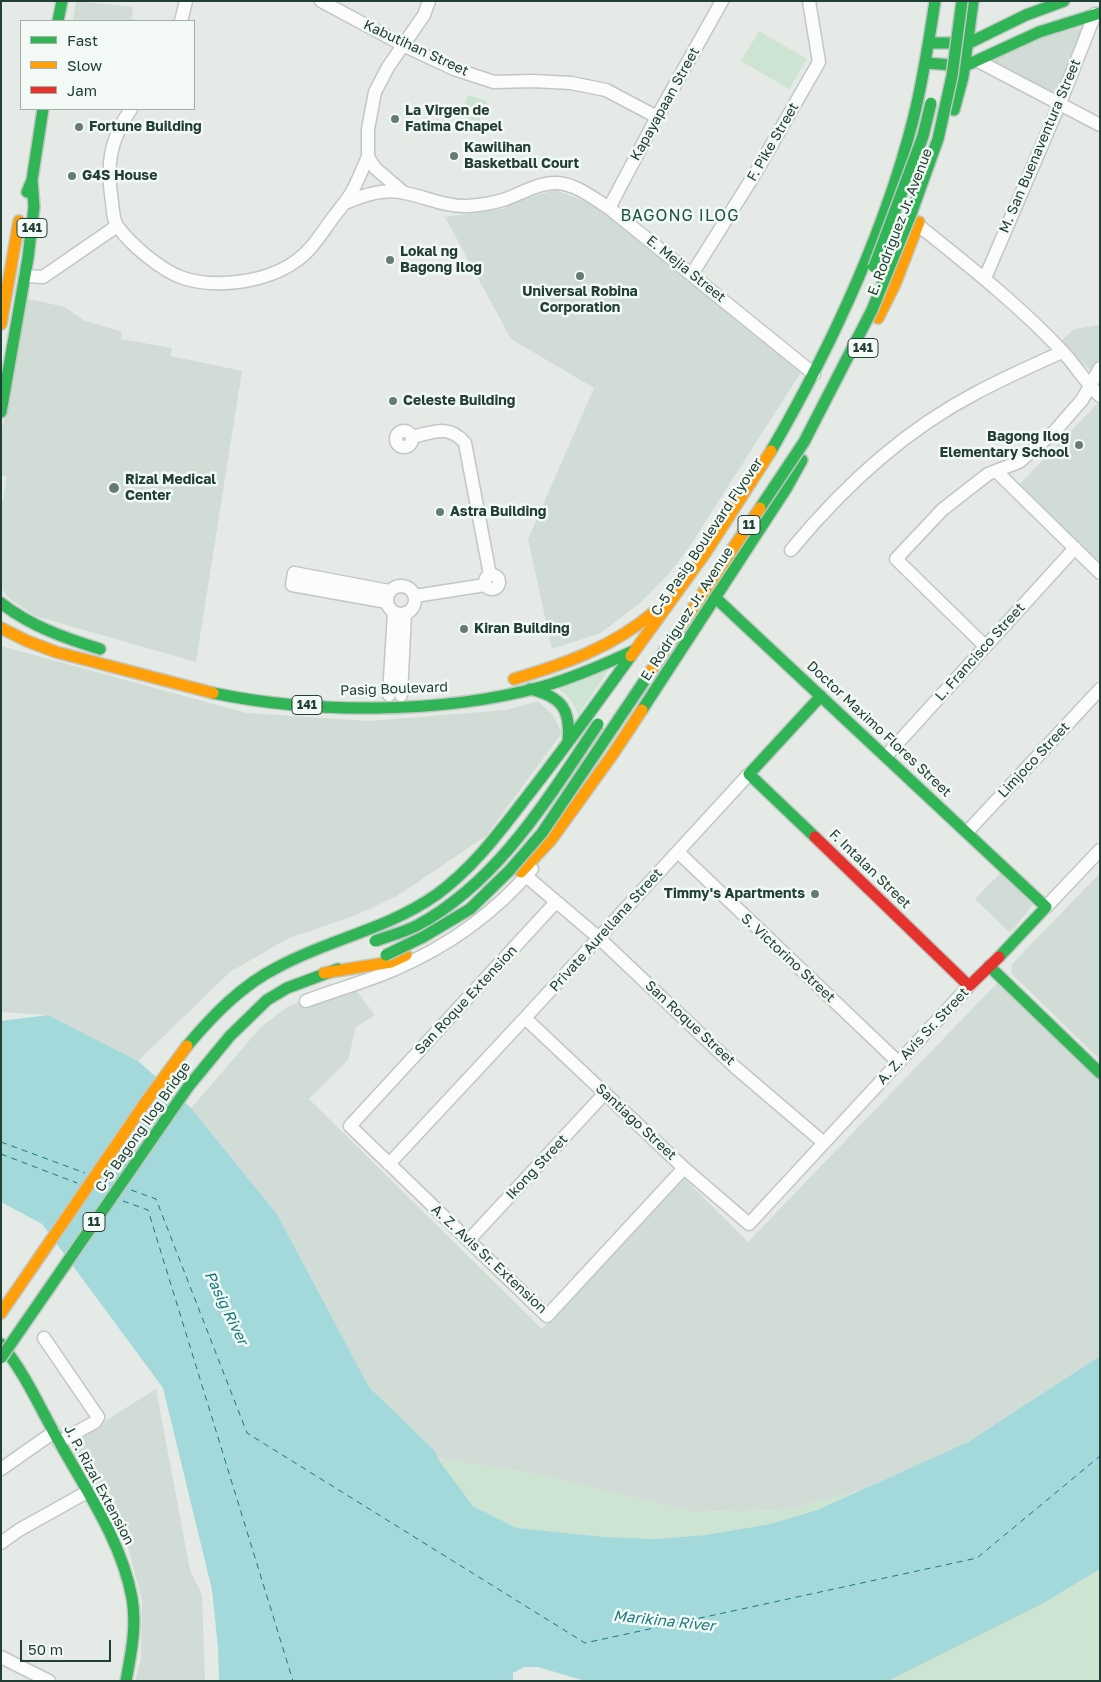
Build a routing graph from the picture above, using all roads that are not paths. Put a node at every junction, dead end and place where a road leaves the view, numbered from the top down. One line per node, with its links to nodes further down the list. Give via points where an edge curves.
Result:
1 (62, 1): 12 (main road)
2 (186, 1): 13 (street)
3 (321, 1): 17 (street, Kabutihan Street)
4 (428, 1): 17 (street, via 424,15)
5 (722, 1): 26 (street, Kapayapaan Street)
6 (809, 1): 36 (street, F. Pike Street, via 819,62)
7 (935, 1): 15 (main road, E. Rodriguez Jr. Avenue / 141)
8 (962, 1): 85 (main road, C-5 Pasig Boulevard Flyover / 11, bridge, via 952,76 938,139 872,310 804,442 542,833 509,871 470,909 423,937 386,955)
9 (973, 1): 16 (main road, E. Rodriguez Jr. Avenue / 141)
10 (1064, 1): 16 (main road, via 1026,15)
11 (1097, 14): 18 (main road, via 1039,32); 23 (street, M. San Buenaventura Street)
12 (58, 20)
13 (181, 20)
14 (944, 28): 21 (main road)
15 (930, 43): 16 (main road); 19 (main road, E. Rodriguez Jr. Avenue / 141)
16 (969, 43): 20 (main road, E. Rodriguez Jr. Avenue / 141)
17 (403, 45): 26 (street, Kabutihan Street, via 454,69 494,82 571,83 606,90); 28 (street, via 374,92 368,129)
18 (978, 61): 20 (main road); 23 (street)
19 (926, 63): 20 (main road); 35 (main road, E. Rodriguez Jr. Avenue / 141, via 911,130)
20 (965, 66): 33 (main road, E. Rodriguez Jr. Avenue / 141, via 946,142)
21 (938, 74)
22 (934, 92): 45 (main road, bridge, via 923,136 859,305)
23 (1060, 104): 27 (street); 38 (street, M. San Buenaventura Street)
24 (43, 110): 29 (main road, 141)
25 (130, 110): 34 (street, via 109,156 110,194)
26 (656, 117): 32 (street, Kapayapaan Street)
27 (1100, 125)
28 (368, 157): 30 (street, via 374,168); 31 (street)
29 (32, 180): 37 (main road, 141, via 34,207); 40 (main road, 141, via 21,206)
30 (403, 192): 31 (street, E. Mejia Street, via 373,193); 32 (street, E. Mejia Street, via 436,202 466,206 492,203 543,185 559,183 578,189)
31 (345, 203): 34 (street, via 310,250 282,270 249,280 212,284 183,278 166,269)
32 (609, 208): 36 (street, E. Mejia Street)
33 (918, 225): 38 (street); 39 (main road, E. Rodriguez Jr. Avenue / 141)
34 (117, 226): 37 (street, via 43,278)
35 (863, 268): 39 (main road); 43 (main road, E. Rodriguez Jr. Avenue / 141)
36 (692, 274): 43 (street, E. Mejia Street)
37 (24, 276): 46 (main road, 141)
38 (985, 278): 41 (street)
39 (895, 284): 55 (main road, E. Rodriguez Jr. Avenue / 141, via 790,481)
40 (1, 324)
41 (1062, 352): 44 (street); 51 (street, via 975,393 893,447 856,478)
42 (1100, 368): 44 (street)
43 (814, 374): 53 (main road, E. Rodriguez Jr. Avenue / 141, via 765,461)
44 (1095, 392): 49 (street, via 1082,400 1054,432 1019,462)
45 (811, 402)
46 (1, 412)
47 (802, 420): 63 (main road, C-5 Pasig Boulevard Flyover / 11, via 794,437)
48 (412, 437): 54 (street, via 448,431 458,434 465,443 487,580)
49 (997, 472): 50 (street); 59 (street, via 988,474 942,510 896,559)
50 (1075, 548): 52 (street); 59 (street, L. Francisco Street)
51 (791, 550)
52 (1100, 573)
53 (691, 575): 55 (main road, Doctor Maximo Flores Street); 60 (main road, E. Rodriguez Jr. Avenue / 141); 65 (main road, 141, via 646,620 620,638 580,658)
54 (415, 596): 57 (street, via 414,607); 57 (street, via 404,585 396,586)
55 (715, 598): 60 (main road, Pasig Boulevard / 141); 70 (main road, Doctor Maximo Flores Street); 73 (main road, E. Rodriguez Jr. Avenue / 141)
56 (1, 603): 61 (main road, via 45,630)
57 (394, 605): 57 (street, via 294,573 292,585); 69 (street)
58 (1, 628): 66 (main road, Pasig Boulevard / 141, via 38,645 160,681 271,702 386,707 466,700)
59 (985, 646): 74 (street, L. Francisco Street)
60 (636, 650): 66 (main road, Pasig Boulevard / 141, via 570,679); 72 (main road, E. Rodriguez Jr. Avenue / 141)
61 (111, 652)
62 (186, 674): 64 (main road)
63 (631, 676)
64 (204, 678)
65 (507, 680)
66 (530, 689): 72 (main road, via 553,696 566,708 570,721)
67 (1100, 689): 76 (street, Limjoco Street)
68 (416, 694): 69 (main road, Pasig Boulevard)
69 (390, 695)
70 (822, 696): 74 (main road, Doctor Maximo Flores Street); 75 (main road, Private Aurellana Street)
71 (602, 717): 83 (main road, 11, bridge, via 529,824 461,896 396,934)
72 (568, 742): 83 (main road, E. Rodriguez Jr. Avenue / 141, via 487,849 453,883 410,911 371,930)
73 (613, 754): 79 (street, via 610,769 556,842); 85 (main road, E. Rodriguez Jr. Avenue / 141, via 550,840 474,916 391,962)
74 (886, 756): 76 (main road, Doctor Maximo Flores Street)
75 (749, 774): 78 (street, Private Aurellana Street); 86 (main road, F. Intalan Street)
76 (968, 831): 81 (main road, Doctor Maximo Flores Street)
77 (1100, 850): 81 (street, A. Z. Avis Sr. Street)
78 (678, 852): 82 (street, Private Aurellana Street); 89 (street, S. Victorino Street)
79 (526, 876): 80 (street); 87 (street, via 478,922 431,952 393,970)
80 (556, 902): 82 (street, San Roque Street); 92 (street, San Roque Extension)
81 (1046, 907): 84 (main road, A. Z. Avis Sr. Street)
82 (599, 938): 88 (street, Private Aurellana Street); 93 (street, San Roque Street, via 735,1066)
83 (314, 951): 98 (main road, C-5 Bagong Ilog Bridge / 11, via 277,966 252,982 216,1013 165,1073)
84 (989, 966): 86 (main road, A. Z. Avis Sr. Street); 90 (main road)
85 (324, 973): 101 (main road, C-5 Bagong Ilog Bridge / 11, bridge, via 267,1000 218,1050 188,1087)
86 (970, 986): 89 (street, A. Z. Avis Sr. Street)
87 (306, 1001)
88 (526, 1018): 91 (street, Santiago Street); 94 (street, Private Aurellana Street)
89 (898, 1062): 93 (street, A. Z. Avis Sr. Street)
90 (1100, 1073)
91 (605, 1093): 95 (street, Santiago Street); 97 (street, Ikong Street)
92 (350, 1126): 94 (street, A. Z. Avis Sr. Extension)
93 (824, 1143): 96 (street, A. Z. Avis Sr. Street)
94 (389, 1164): 97 (street, A. Z. Avis Sr. Extension)
95 (684, 1168): 96 (street, Santiago Street); 97 (street, A. Z. Avis Sr. Extension, via 547,1316)
96 (749, 1224)
97 (468, 1240)
98 (1, 1313)
99 (44, 1338): 102 (street, via 98,1417 95,1422)
100 (1, 1344): 102 (main road, J. P. Rizal Extension, via 19,1368)
101 (1, 1358)
102 (56, 1437): 103 (street); 104 (main road, J. P. Rizal Extension)
103 (1, 1469)
104 (87, 1492): 105 (street); 108 (main road, J. P. Rizal Extension, via 112,1537 131,1586 134,1628)
105 (1, 1543)
106 (1, 1657): 107 (street)
107 (49, 1681)
108 (126, 1681)

